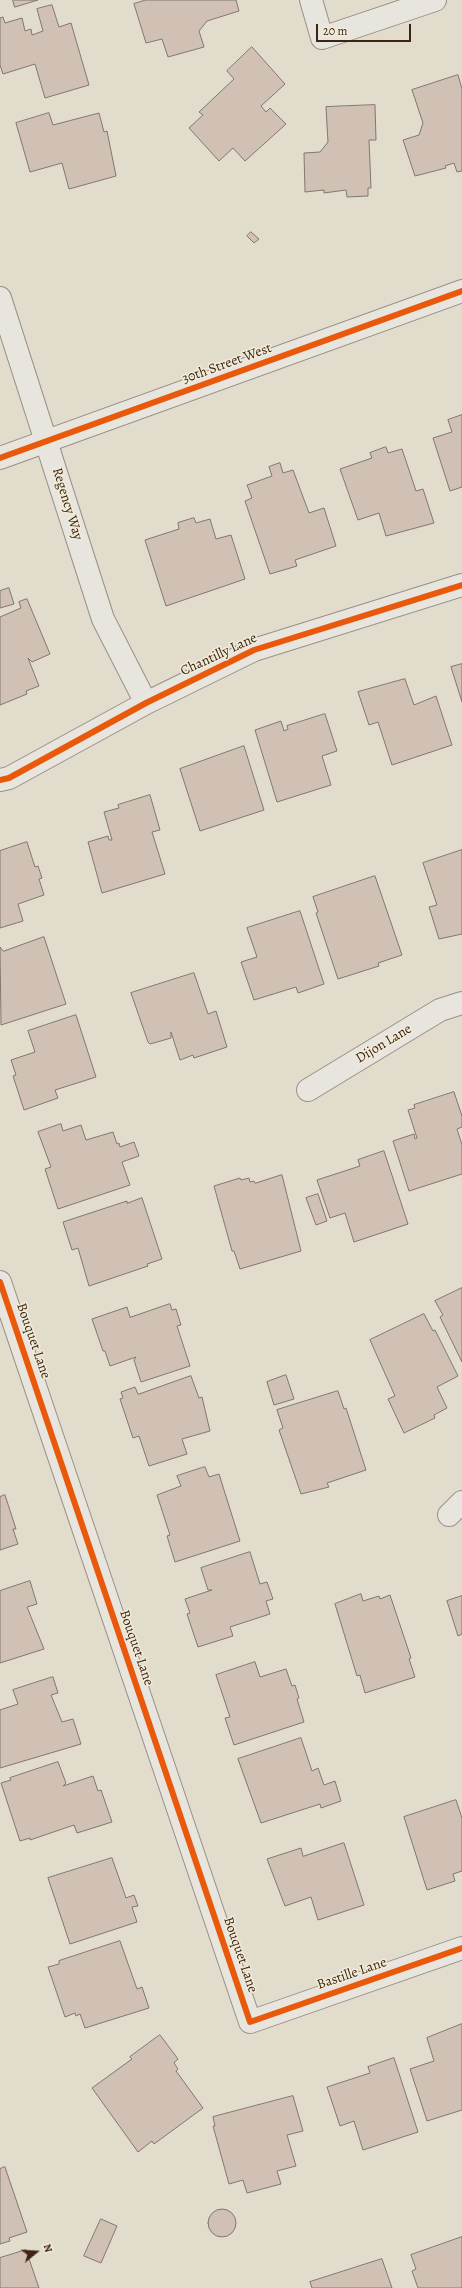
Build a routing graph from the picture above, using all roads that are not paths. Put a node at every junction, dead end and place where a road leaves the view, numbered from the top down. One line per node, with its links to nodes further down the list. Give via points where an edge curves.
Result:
1 (311, 0): 2 (street, via 322,38)
2 (435, 0)
3 (462, 291): 5 (street, 30th Street West)
4 (0, 298): 5 (street, Regency Way)
5 (48, 443): 6 (street, 30th Street West); 8 (street, Regency Way, via 103,620)
6 (0, 458)
7 (462, 585): 8 (street, Chantilly Lane, via 254,650)
8 (146, 703): 9 (street, Chantilly Lane, via 9,778)
9 (0, 780)
10 (462, 1003): 11 (street, Dijon Lane, via 440,1010)
11 (308, 1090)
12 (0, 1282): 14 (street, Bouquet Lane)
13 (462, 1948): 14 (street, Bastille Lane)
14 (250, 2022)

